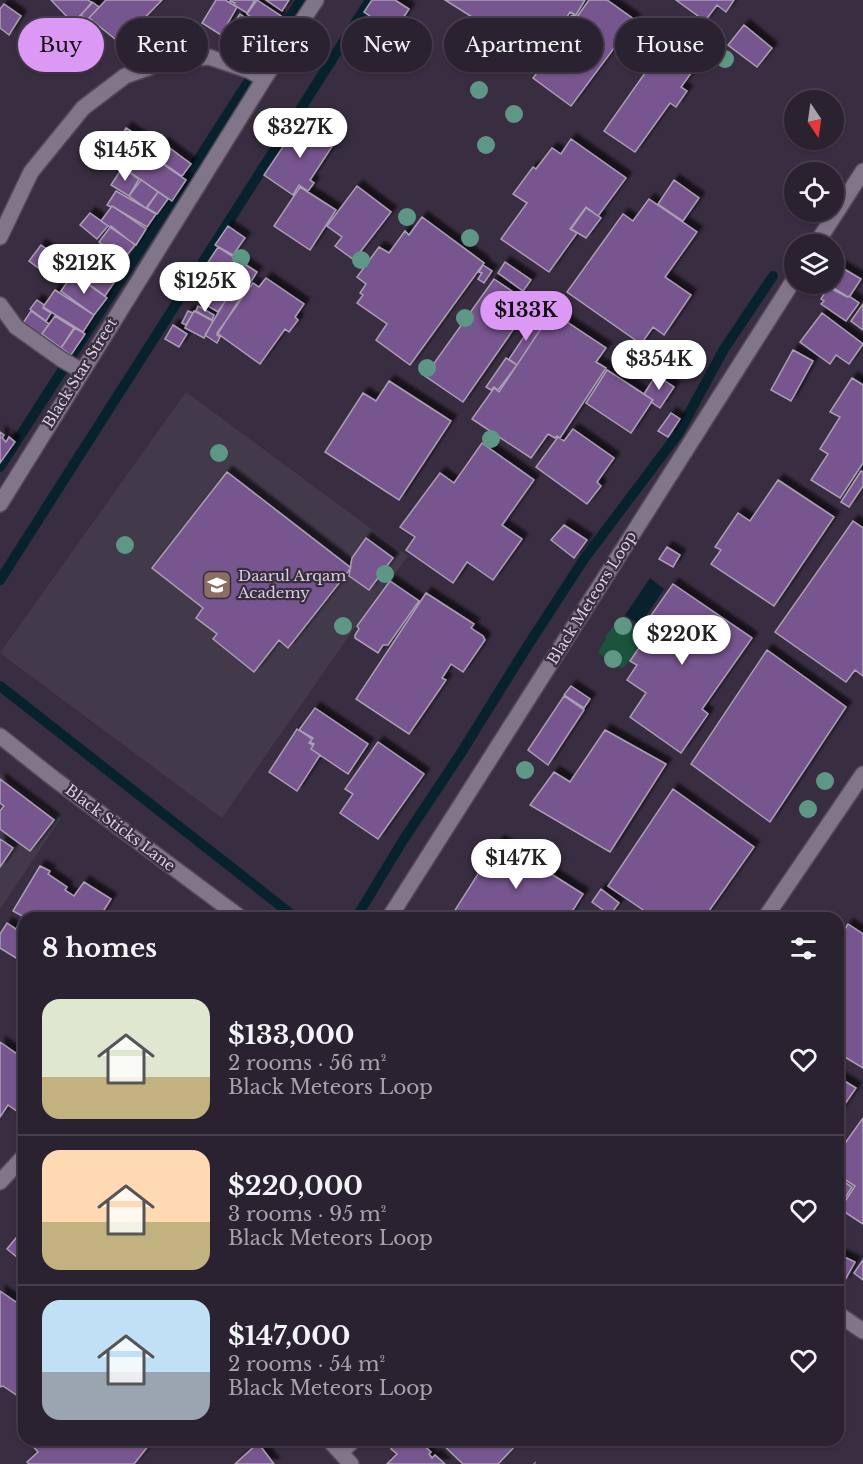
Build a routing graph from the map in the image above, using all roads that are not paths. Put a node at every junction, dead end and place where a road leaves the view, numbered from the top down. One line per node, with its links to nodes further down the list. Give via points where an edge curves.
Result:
1 (316, 0): 2 (street, Black Star Street)
2 (264, 79): 5 (street, via 209,57 170,60 125,76 83,108 31,172); 8 (street, Black Star Street)
3 (863, 171): 4 (street)
4 (822, 234)
5 (0, 237)
6 (785, 294): 13 (street, Black Meteors Loop)
7 (0, 305): 8 (street, via 16,327)
8 (82, 371): 9 (street, Black Star Street)
9 (0, 504)
10 (0, 736): 12 (street, Black Sticks Lane)
11 (863, 774): 14 (street)
12 (232, 912)
13 (393, 912)
14 (769, 912)
15 (18, 1162): 16 (street)
16 (0, 1182)
17 (844, 1318): 18 (street)
18 (863, 1331)
19 (335, 1446): 20 (street)
20 (346, 1458)

